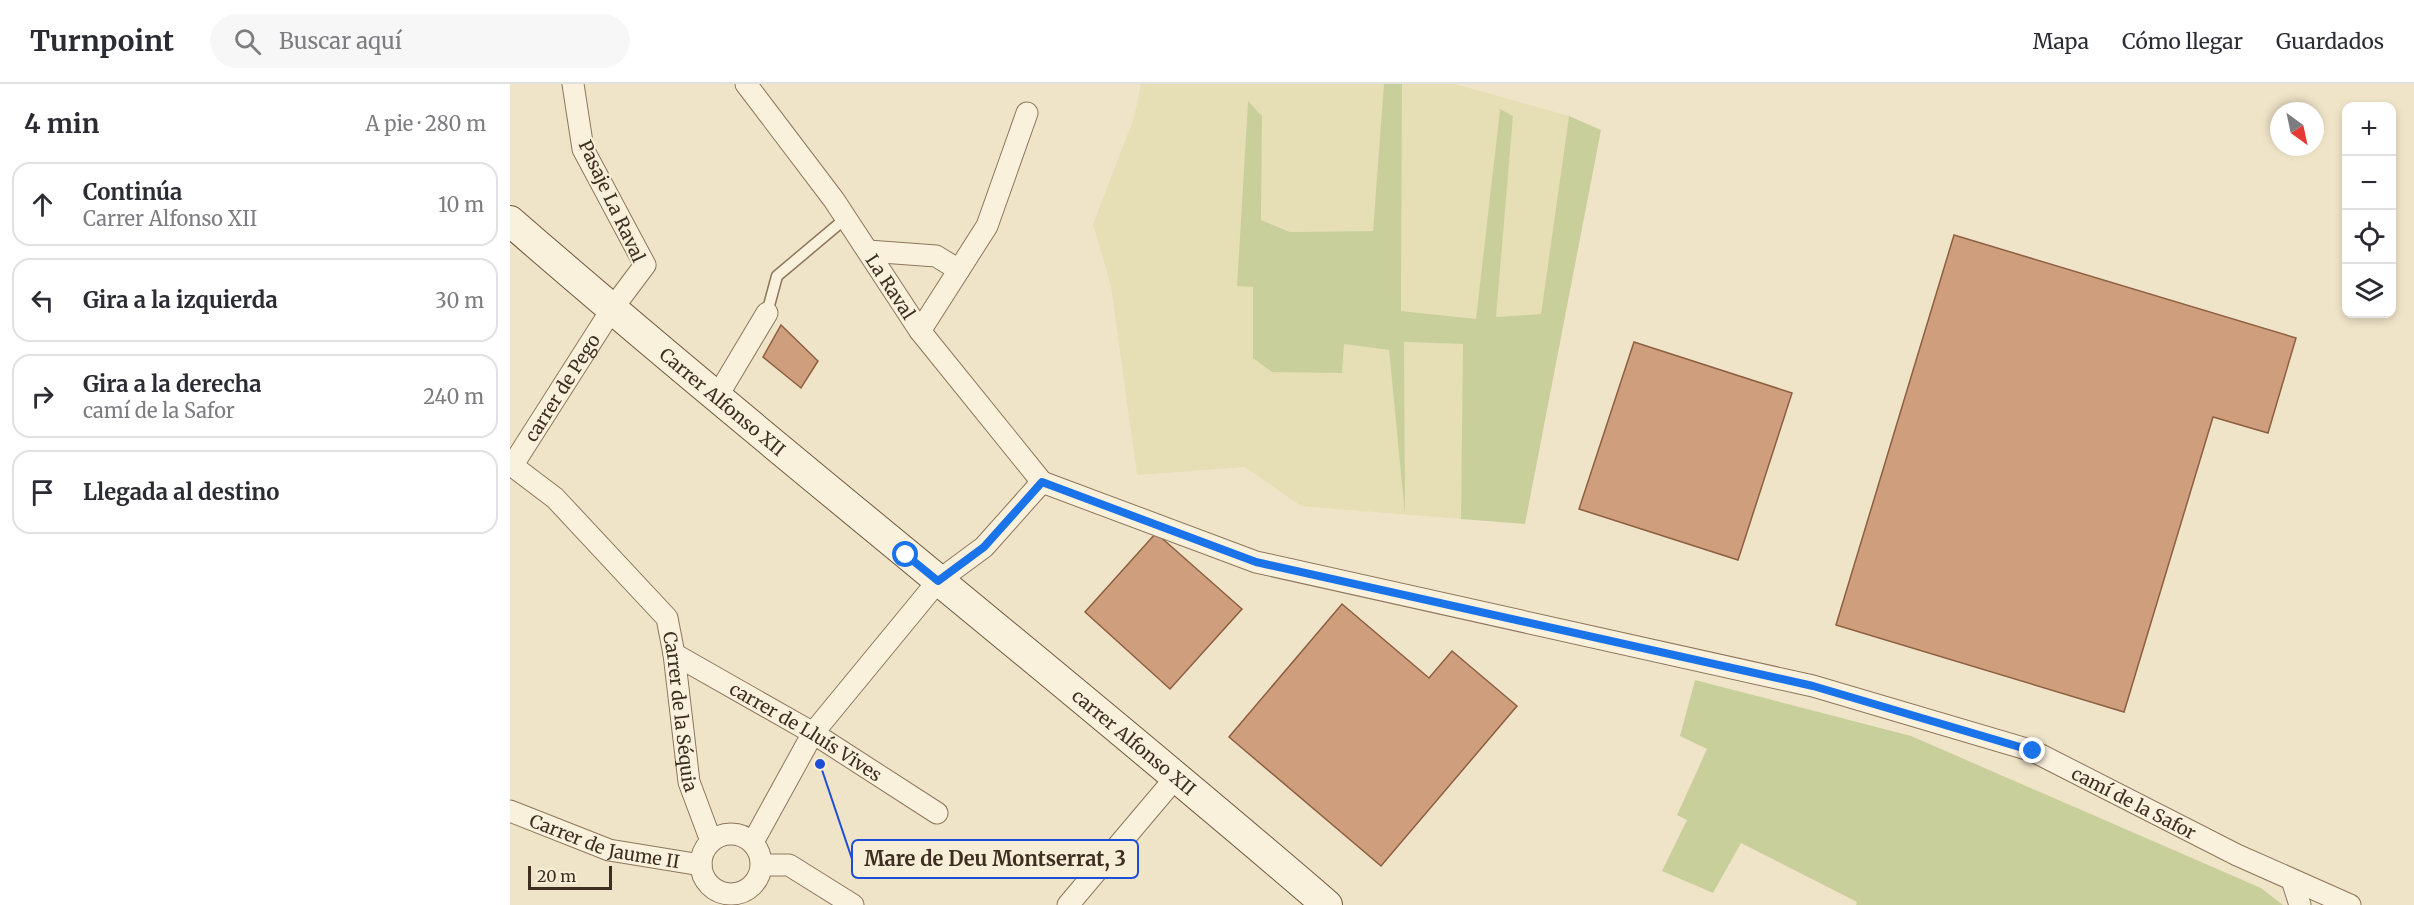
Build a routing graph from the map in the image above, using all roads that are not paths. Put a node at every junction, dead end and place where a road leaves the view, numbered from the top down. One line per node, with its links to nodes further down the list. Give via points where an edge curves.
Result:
1 (573, 84): 8 (street, Pasaje La Raval, via 583,149 645,265)
2 (746, 84): 4 (street, La Raval)
3 (1027, 113): 7 (street, via 987,226)
4 (846, 218): 6 (street, La Raval); 9 (lane, via 777,276)
5 (510, 221): 8 (street, Carrer Alfonso XII)
6 (868, 251): 7 (street, via 936,256); 10 (street, La Raval)
7 (959, 270): 10 (street)
8 (612, 309): 11 (street, Carrer Alfonso XII); 12 (street, carrer de Pego)
9 (767, 313): 11 (street)
10 (920, 331): 13 (street, La Raval)
11 (718, 395): 14 (street, Carrer Alfonso XII)
12 (511, 465): 15 (street, Carrer de la Séquia, via 555,498 666,618)
13 (1042, 482): 14 (street, via 984,547); 24 (street, camí de la Safor, via 1256,562 1813,686 2033,751)
14 (938, 581): 16 (street); 17 (street, carrer Alfonso XII)
15 (674, 654): 16 (street, carrer de Lluís Vives); 20 (street, Carrer de la Séquia, via 688,782)
16 (813, 734): 19 (street, carrer de Lluís Vives); 21 (street)
17 (1177, 776): 27 (street); 28 (street, carrer Alfonso XII)
18 (510, 811): 22 (street, Carrer de Jaume II, via 609,850)
19 (937, 813)
20 (711, 842): 21 (street, via 718,836 736,833); 22 (street, via 705,848)
21 (753, 842): 23 (street)
22 (701, 865): 25 (street)
23 (762, 865): 25 (street, via 757,880 745,891); 26 (street, via 789,865)
24 (2292, 880): 29 (street); 30 (street, camí de la Safor)
25 (717, 899)
26 (853, 905)
27 (1068, 905)
28 (1327, 905)
29 (2300, 905)
30 (2350, 905)

